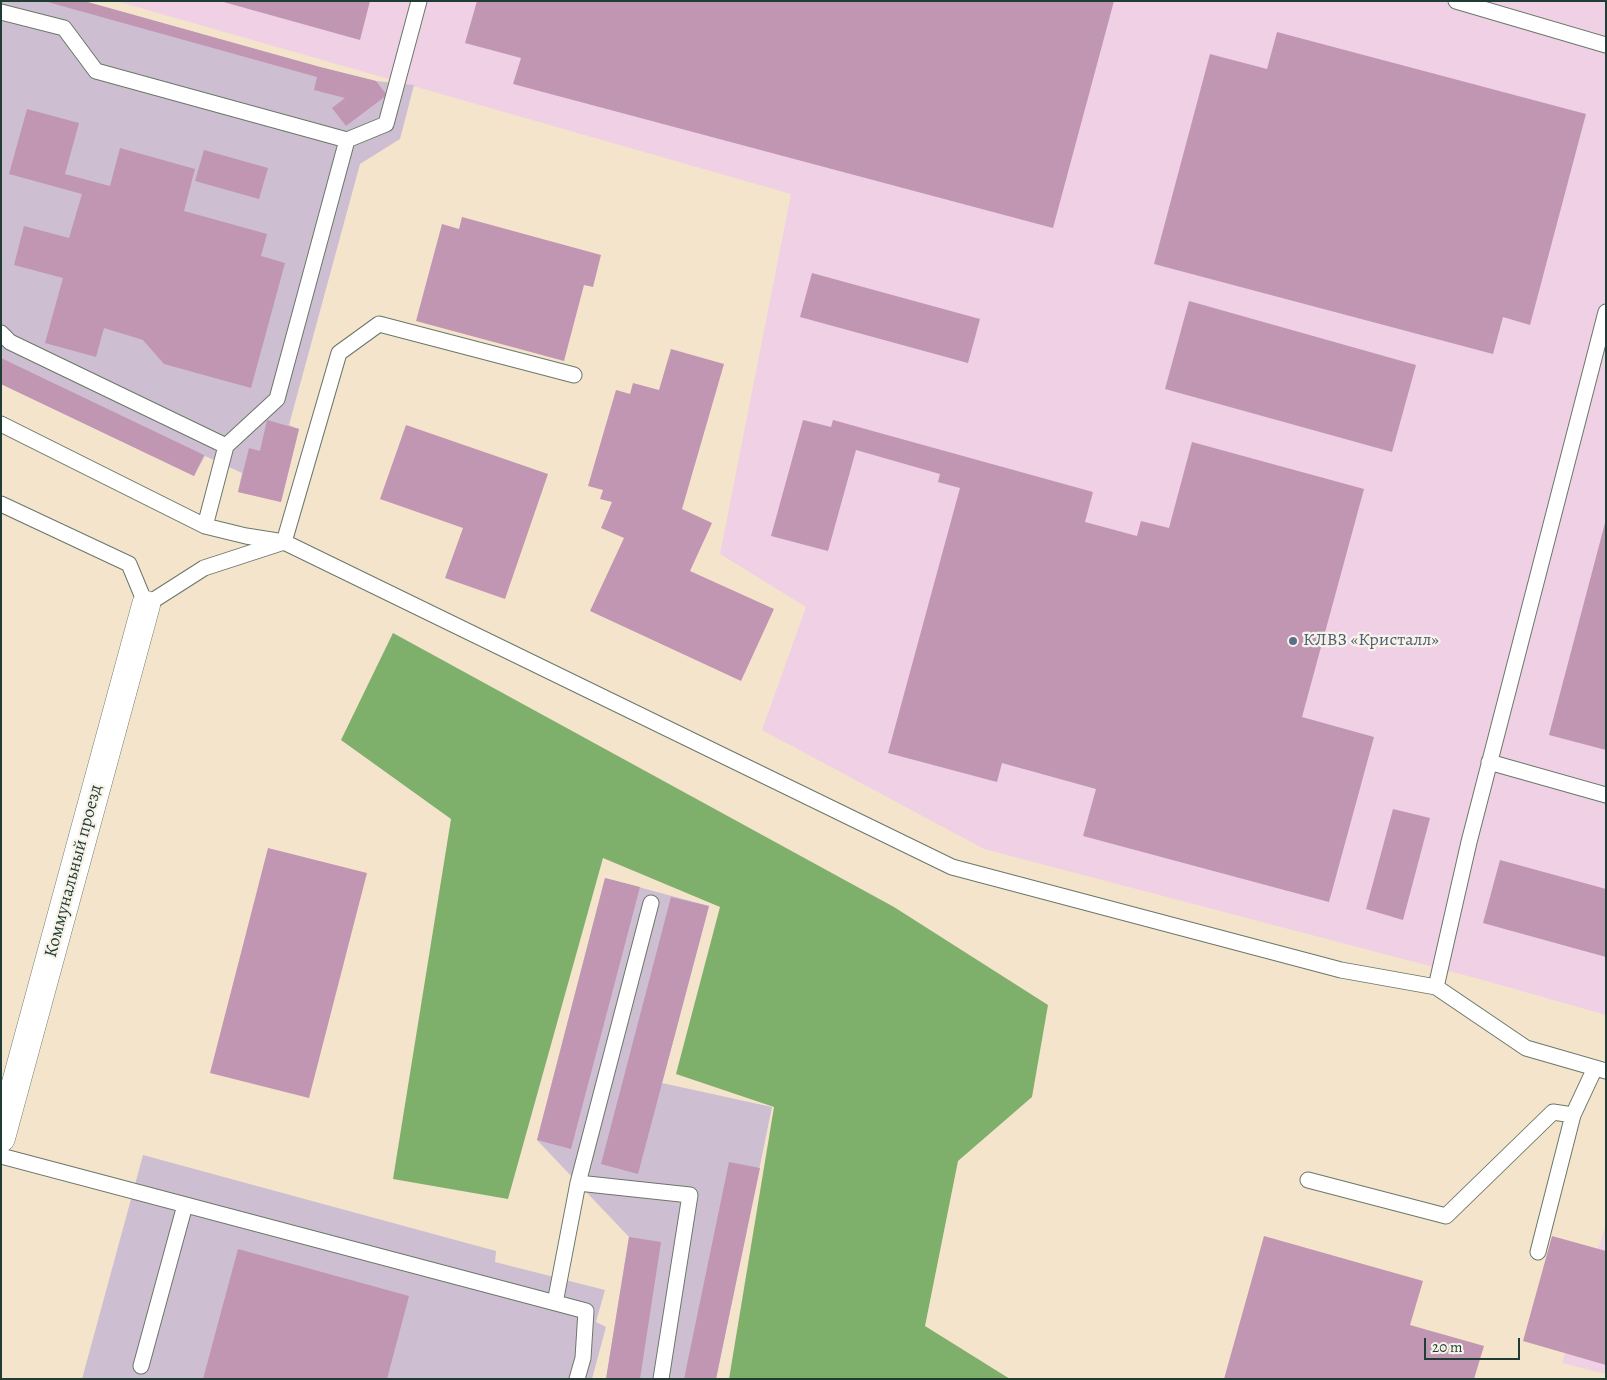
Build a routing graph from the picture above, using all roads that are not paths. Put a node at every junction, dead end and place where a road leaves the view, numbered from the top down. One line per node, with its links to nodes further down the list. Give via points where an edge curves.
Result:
1 (420, 1): 5 (lane, via 386,124)
2 (1456, 1): 4 (lane)
3 (1, 12): 5 (lane, via 64,28 96,71)
4 (1606, 45)
5 (347, 140): 10 (lane, via 277,400)
6 (1606, 312): 15 (lane)
7 (1, 333): 10 (lane, via 10,342)
8 (574, 375): 13 (lane, via 378,324 339,353)
9 (1, 424): 12 (lane)
10 (226, 446): 12 (lane)
11 (1, 504): 14 (lane, via 129,564)
12 (205, 526): 13 (lane)
13 (284, 542): 14 (lane, via 204,568); 18 (lane, via 952,867 1341,970)
14 (146, 605): 21 (street, Коммунальный проезд)
15 (1489, 762): 16 (lane); 18 (lane)
16 (1606, 795)
17 (651, 903): 24 (lane)
18 (1436, 987): 19 (lane, via 1526,1048)
19 (1600, 1070): 20 (lane)
20 (1573, 1115): 23 (lane, via 1553,1112 1446,1216); 26 (lane)
21 (1, 1138)
22 (1, 1156): 25 (lane)
23 (1308, 1180)
24 (578, 1183): 27 (lane); 30 (lane, via 690,1195)
25 (185, 1205): 27 (lane); 28 (lane)
26 (1538, 1252)
27 (555, 1303): 29 (lane, via 586,1311 583,1358)
28 (141, 1366)
29 (577, 1379)
30 (662, 1379)

